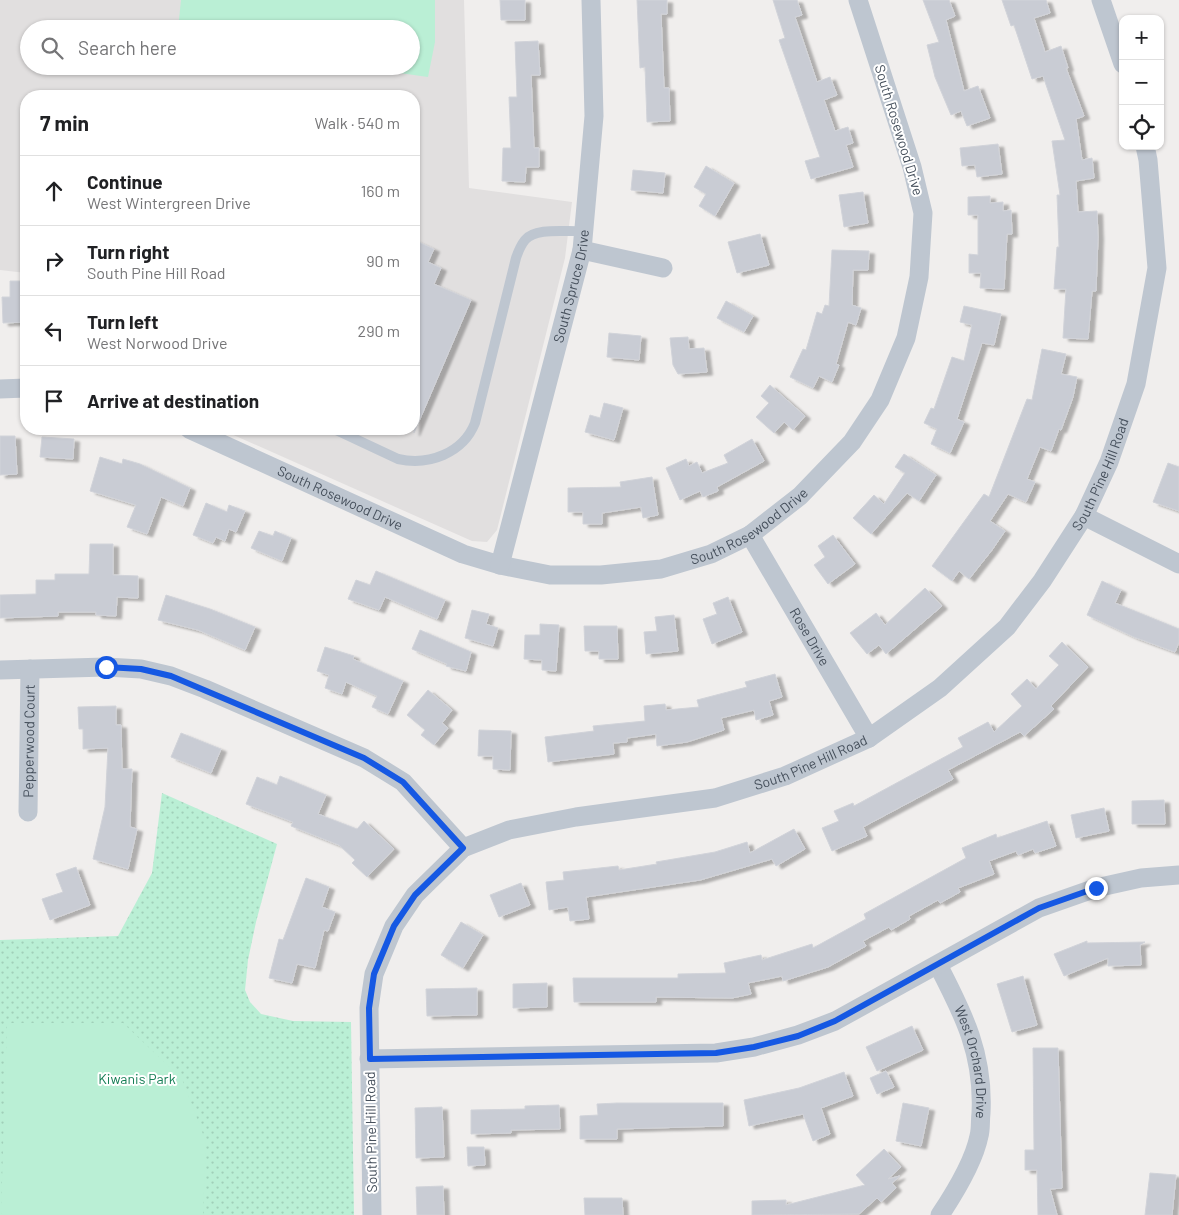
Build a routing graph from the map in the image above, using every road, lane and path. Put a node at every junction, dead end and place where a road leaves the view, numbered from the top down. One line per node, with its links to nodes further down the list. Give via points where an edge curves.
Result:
1 (591, 0): 6 (street, South Spruce Drive, via 594,116)
2 (858, 0): 13 (street, South Rosewood Drive, via 910,158 923,213 919,277 906,338 880,400 852,442 800,496)
3 (1101, 0): 4 (street)
4 (1122, 60)
5 (1146, 150): 12 (street, South Pine Hill Road, via 1157,268 1143,351 1136,384 1109,462)
6 (582, 240): 7 (street); 11 (lane, via 533,233 525,239 516,258 475,423 468,437 452,451 424,460 408,461); 15 (street, South Spruce Drive)
7 (663, 268)
8 (20, 388): 9 (street)
9 (0, 389)
10 (202, 435): 15 (street, South Rosewood Drive, via 463,554)
11 (347, 435)
12 (1084, 516): 14 (street); 18 (street, South Pine Hill Road, via 1042,581 1007,627 940,688)
13 (750, 535): 15 (street, South Rosewood Drive, via 711,554 661,568 601,575 550,575); 18 (street, Rose Drive)
14 (1179, 564)
15 (500, 565)
16 (30, 669): 17 (street); 19 (street, Pepperwood Court); 20 (street, via 141,669 205,689 364,758 403,782)
17 (0, 670)
18 (869, 738): 20 (street, South Pine Hill Road, via 785,776 715,798 576,817 509,830)
19 (28, 812)
20 (463, 848): 23 (street, South Pine Hill Road, via 415,895 394,926 374,974 369,1008)
21 (1179, 875): 22 (street, via 1141,878 1096,888 1039,908)
22 (938, 965): 23 (street, via 835,1021 798,1036 754,1047 716,1053); 25 (street, West Orchard Drive, via 974,1044 982,1093 979,1137 958,1186)
23 (370, 1059): 24 (street, South Pine Hill Road)
24 (372, 1215)
25 (940, 1215)

